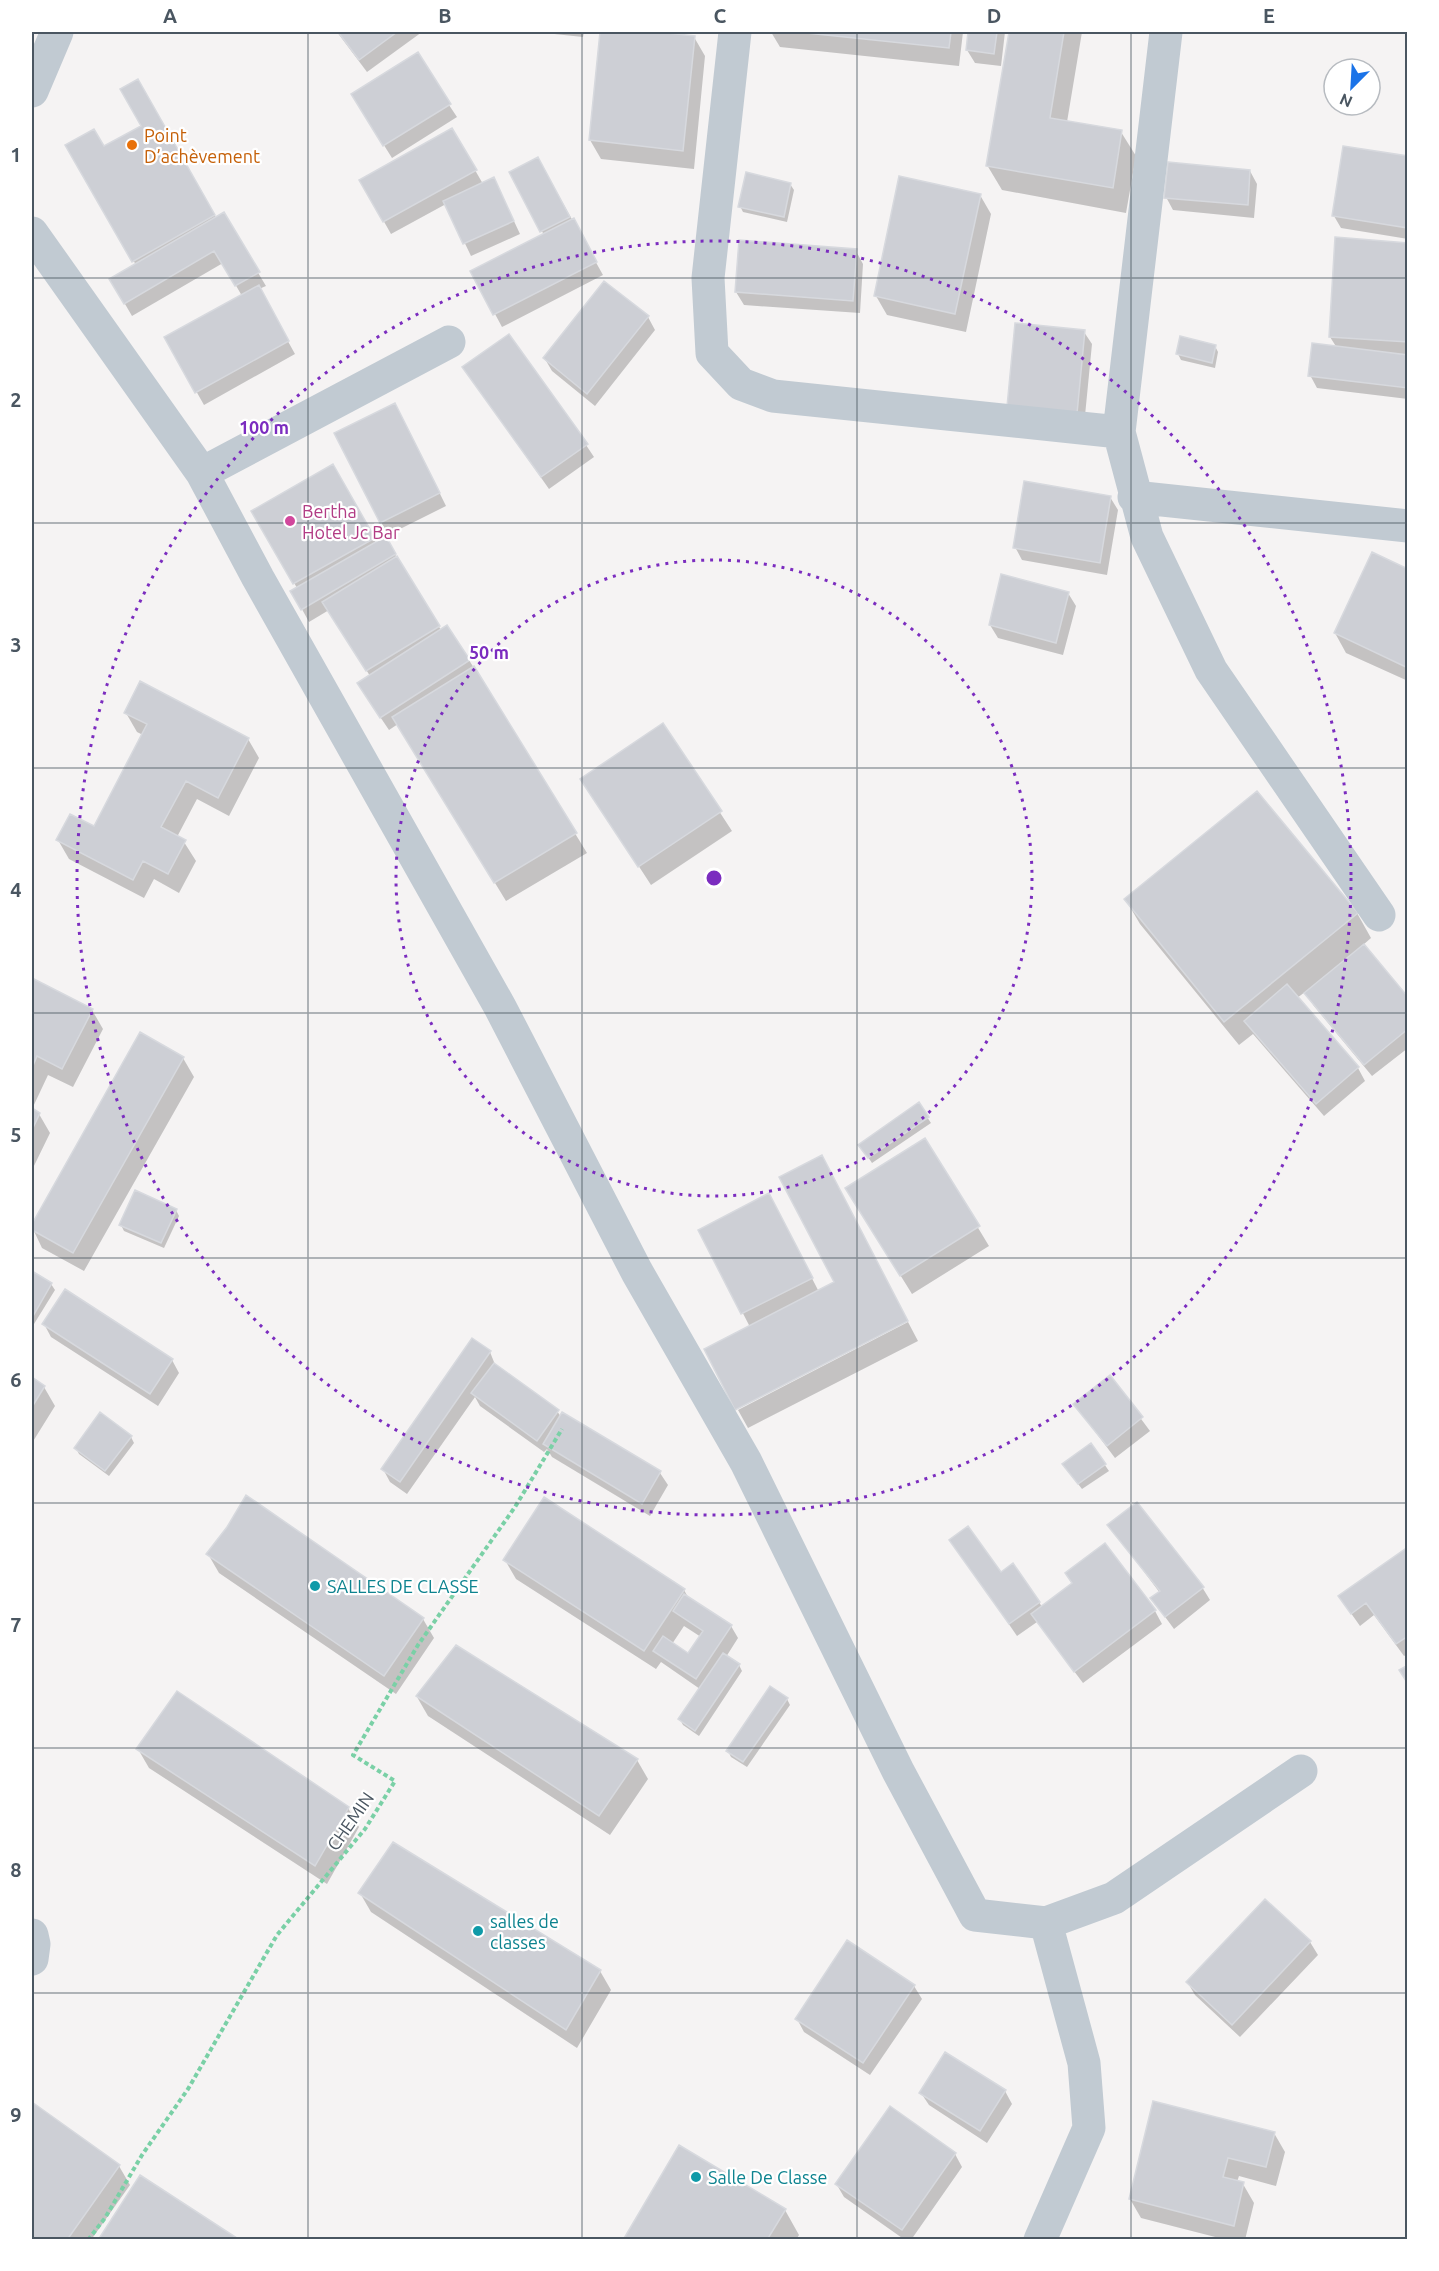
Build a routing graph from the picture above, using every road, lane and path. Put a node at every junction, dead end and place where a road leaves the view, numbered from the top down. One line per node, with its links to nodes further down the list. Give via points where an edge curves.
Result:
1 (57, 32): 4 (street)
2 (735, 32): 7 (street, via 708,279 712,353 741,384 773,396)
3 (1166, 32): 7 (street)
4 (32, 91)
5 (32, 232): 8 (street)
6 (449, 342): 8 (street)
7 (1119, 432): 9 (street)
8 (202, 473): 14 (street, via 500,1007 637,1272 746,1462 898,1771 975,1915)
9 (1134, 497): 10 (street); 11 (street, via 1147,537 1211,670)
10 (1407, 526)
11 (1379, 915)
12 (562, 1429): 17 (path, CHEMIN, via 515,1507 388,1693 353,1755 395,1781 365,1829 277,1935 188,2089)
13 (1301, 1771): 14 (street, via 1114,1898)
14 (1046, 1923): 18 (street, via 1084,2063 1089,2128)
15 (32, 1935): 16 (street)
16 (32, 1959)
17 (88, 2240)
18 (1040, 2240)

